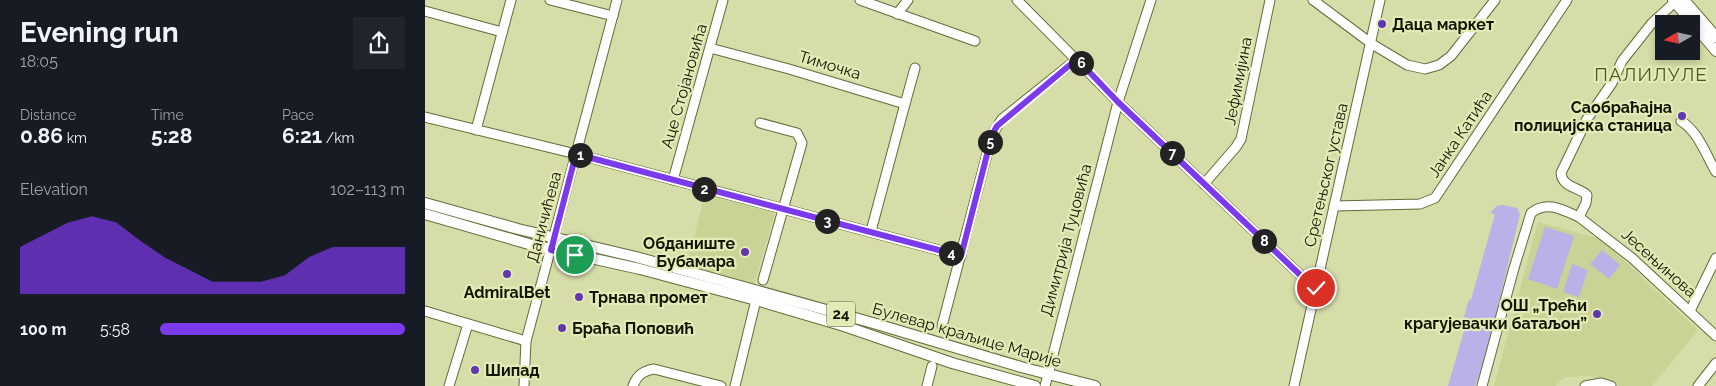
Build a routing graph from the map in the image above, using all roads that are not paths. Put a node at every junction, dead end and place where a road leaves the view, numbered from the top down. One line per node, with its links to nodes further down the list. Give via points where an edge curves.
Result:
1 (511, 0): 18 (street)
2 (550, 0): 17 (street)
3 (617, 0): 17 (street, Даничићева)
4 (723, 0): 22 (street, Аце Стојановића)
5 (860, 0): 16 (street)
6 (908, 0): 16 (street)
7 (1017, 0): 24 (street)
8 (1151, 0): 26 (street, Димитрија Туцовића)
9 (1270, 0): 35 (street, Јефимијина, via 1241,139)
10 (1313, 0): 21 (street)
11 (1380, 0): 21 (street, Сретењског устава)
12 (1495, 0): 21 (street, via 1451,56 1432,68 1407,65)
13 (1567, 0): 37 (street, Јанка Катића, via 1435,198 1421,204)
14 (1677, 1): 19 (main road); 23 (main road); 40 (street, via 1652,23 1622,62 1587,119 1561,173 1563,182 1587,195)
15 (425, 11): 18 (street)
16 (897, 14): 20 (street)
17 (613, 16): 32 (street, Даничићева)
18 (502, 32): 31 (street)
19 (1716, 37)
20 (975, 41)
21 (1371, 44): 37 (street, Сретењског устава)
22 (710, 48): 27 (street, Тимочка); 34 (street, Аце Стојановића)
23 (1716, 51)
24 (1077, 59): 26 (street); 44 (street, via 997,126)
25 (915, 68): 27 (street)
26 (1118, 102): 35 (street); 57 (street, Димитрија Туцовића)
27 (905, 104): 41 (street)
28 (425, 117): 31 (street)
29 (1681, 121): 33 (street, via 1695,135)
30 (759, 123): 38 (street, via 797,132 802,137)
31 (476, 130): 32 (street)
32 (576, 154): 34 (street); 42 (street, Даничићева)
33 (1716, 172)
34 (673, 180): 38 (street)
35 (1204, 184): 47 (street)
36 (425, 203): 42 (main road, Булевар краљице Марије / 24)
37 (1334, 206): 47 (street, Сретењског устава)
38 (783, 210): 41 (street); 46 (street)
39 (425, 214): 43 (main road, Булевар краљице Марије / 24)
40 (1579, 216): 50 (street, Јесењинова, via 1633,258); 68 (street, Јесењинова, via 1551,206 1531,213)
41 (871, 231): 44 (street)
42 (554, 237): 43 (street, Даничићева); 57 (main road, Булевар краљице Марије / 24, via 636,257)
43 (551, 250): 48 (main road, Булевар краљице Марије / 24, via 640,269); 54 (street, Даничићева)
44 (961, 256): 52 (street)
45 (1716, 258): 50 (street)
46 (763, 280)
47 (1316, 290): 67 (street, Сретењског устава)
48 (755, 300): 62 (street); 64 (main road, Булевар краљице Марије / 24)
49 (425, 311): 51 (street)
50 (1691, 311): 53 (street, Јесењинова)
51 (469, 324): 54 (street); 58 (street)
52 (943, 326)
53 (1716, 336)
54 (526, 341): 59 (street, Даничићева)
55 (1716, 363): 71 (street)
56 (932, 366): 63 (street)
57 (1047, 374): 65 (street, Димитрија Туцовића); 66 (main road, Булевар краљице Марије / 24)
58 (449, 386)
59 (524, 386)
60 (633, 386): 61 (street, via 637,376 655,369)
61 (721, 386)
62 (735, 386)
63 (927, 386)
64 (1035, 386)
65 (1045, 386)
66 (1095, 386)
67 (1294, 386)
68 (1482, 386)
69 (1585, 386): 70 (street, via 1594,383)
70 (1611, 386)
71 (1698, 386)

